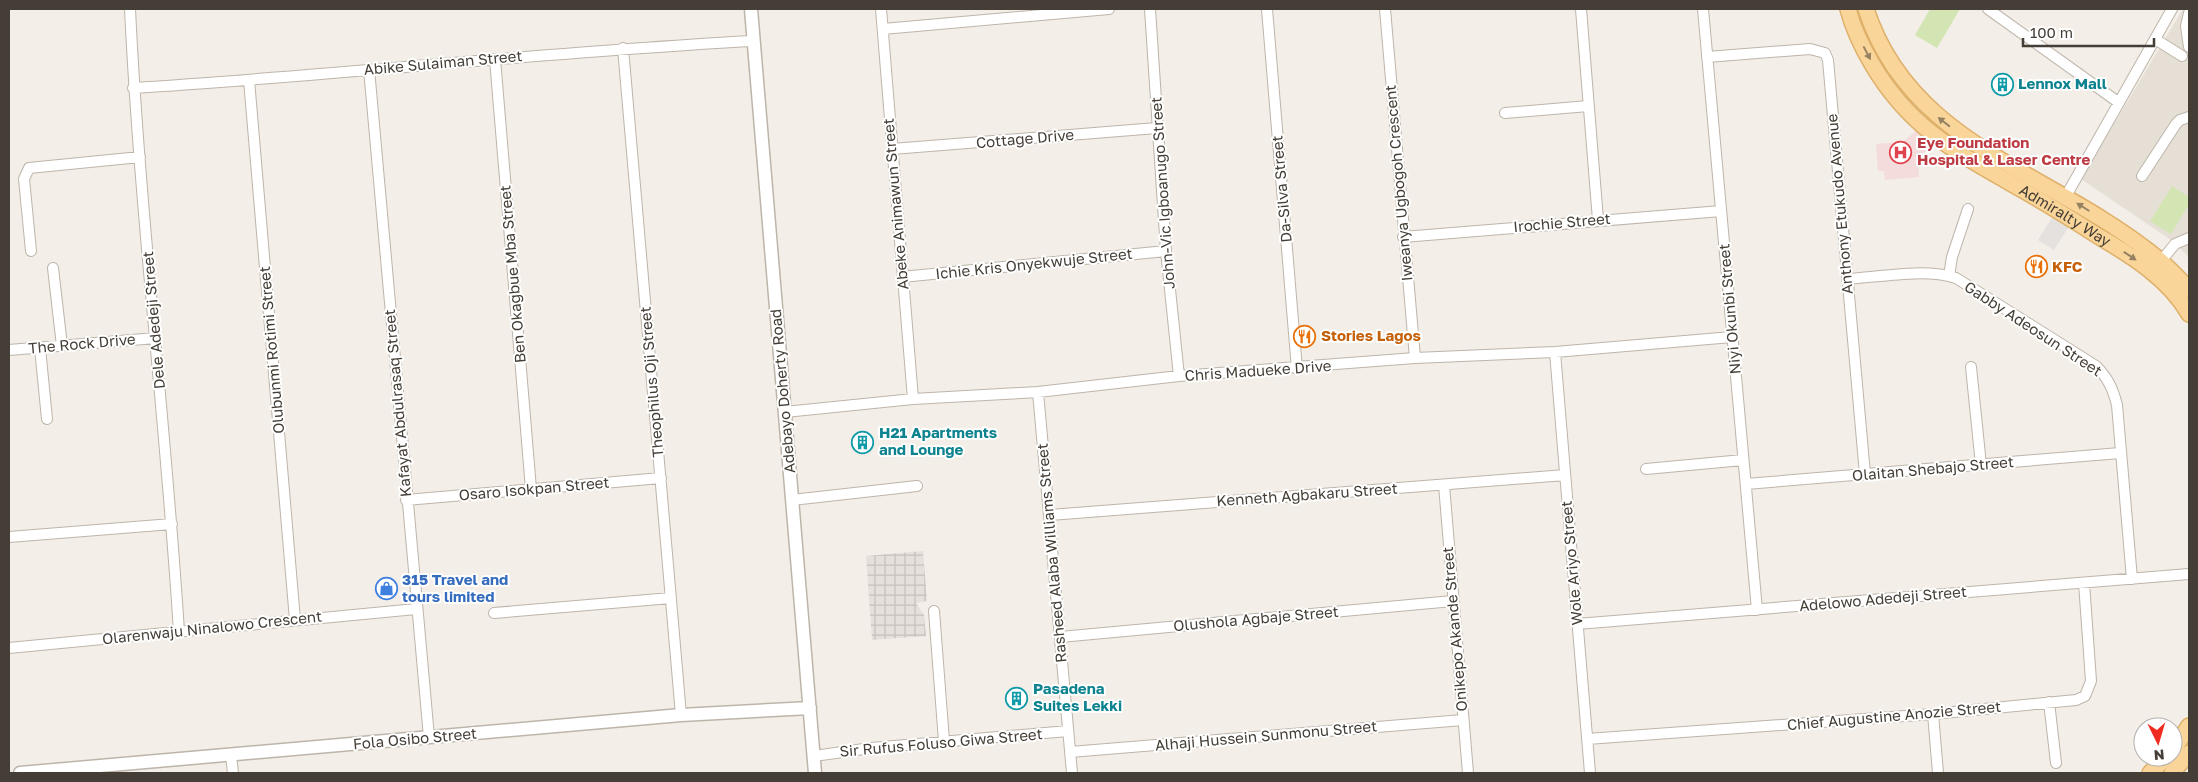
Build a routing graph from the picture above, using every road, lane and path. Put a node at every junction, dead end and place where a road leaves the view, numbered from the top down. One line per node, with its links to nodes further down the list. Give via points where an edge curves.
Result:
1 (130, 9): 24 (street, Dele Adedeji Street)
2 (751, 9): 17 (street, Adebayo Doherty Road)
3 (881, 9): 15 (street, Abeke Animawun Street)
4 (1109, 9): 15 (street)
5 (1150, 9): 29 (street, John-Vic Igboanugo Street)
6 (1267, 9): 56 (street, Da-Silva Street)
7 (1385, 9): 37 (street, Iweanya Ugbogoh Crescent)
8 (1580, 9): 26 (street)
9 (1703, 9): 20 (street, Niyi Okunbi Street)
10 (1848, 9): 47 (main road, Admiralty Way, one-way to 47, via 1879,75 1917,122 1952,149 2145,266)
11 (1866, 9): 33 (main road, Admiralty Way, one-way to 11, via 1962,136 1922,103 1878,42)
12 (1988, 9): 25 (street)
13 (2172, 9): 16 (street)
14 (2189, 13): 19 (street)
15 (883, 29): 30 (street, Abeke Animawun Street)
16 (2155, 39): 19 (street); 25 (street)
17 (752, 42): 18 (street, Abike Sulaiman Street); 60 (street, Adebayo Doherty Road)
18 (623, 48): 21 (street, Abike Sulaiman Street); 68 (street, Theophilus Oji Street)
19 (2187, 53)
20 (1707, 57): 35 (street, Niyi Okunbi Street); 45 (street, Anthony Etukudo Avenue, via 1810,49 1825,53)
21 (495, 59): 22 (street, Abike Sulaiman Street); 72 (street, Ben Okagbue Mba Street)
22 (369, 69): 23 (street, Abike Sulaiman Street); 73 (street, Kafayat Abdulrasaq Street)
23 (249, 80): 24 (street, Abike Sulaiman Street); 87 (street, Olubunmi Rotimi Street)
24 (134, 88): 31 (street, Dele Adedeji Street)
25 (2118, 102): 33 (street)
26 (1588, 106): 27 (street); 36 (street)
27 (1505, 113)
28 (2189, 116): 32 (street, via 2176,124)
29 (1158, 128): 30 (street, Cottage Drive); 40 (street, John-Vic Igboanugo Street)
30 (892, 149): 44 (street, Abeke Animawun Street)
31 (140, 157): 39 (street, via 29,168 24,179); 49 (street, Dele Adedeji Street)
32 (2142, 176)
33 (2066, 196): 41 (main road, Admiralty Way, one-way to 33)
34 (1968, 209): 43 (street)
35 (1721, 211): 36 (street, Irochie Street); 48 (street, Niyi Okunbi Street)
36 (1598, 220): 37 (street, Irochie Street)
37 (1403, 236): 54 (street, Iweanya Ugbogoh Crescent)
38 (2189, 238): 41 (street, via 2175,244)
39 (31, 251)
40 (1166, 251): 44 (street, Ichie Kris Onyekwuje Street); 57 (street, John-Vic Igboanugo Street)
41 (2161, 261): 46 (main road, Admiralty Way)
42 (53, 268): 50 (street)
43 (1949, 276): 45 (street, Gabby Adeosun Street, via 1926,274); 62 (street, Gabby Adeosun Street, via 2096,366 2106,376 2117,405)
44 (902, 277): 59 (street, Abeke Animawun Street)
45 (1847, 279): 66 (street, Anthony Etukudo Avenue)
46 (2189, 290)
47 (2189, 314)
48 (1732, 337): 53 (street, Chris Madueke Drive); 63 (street, Niyi Okunbi Street)
49 (156, 338): 50 (street, The Rock Drive); 76 (street, Dele Adedeji Street)
50 (62, 346): 51 (street, The Rock Drive)
51 (40, 348): 52 (street, The Rock Drive); 61 (street)
52 (9, 350)
53 (1555, 352): 54 (street, Chris Madueke Drive); 67 (street, Wole Ariyo Street)
54 (1415, 358): 56 (street, Chris Madueke Drive)
55 (1971, 368): 64 (street)
56 (1297, 369): 57 (street, Chris Madueke Drive)
57 (1179, 376): 58 (street, Chris Madueke Drive)
58 (1038, 392): 59 (street, Chris Madueke Drive); 75 (street, Rasheed Alaba Williams Street)
59 (913, 399): 60 (street, Chris Madueke Drive)
60 (785, 412): 74 (street, Adebayo Doherty Road)
61 (47, 419)
62 (2120, 453): 64 (street, Olaitan Shebajo Street); 79 (street, Gabby Adeosun Street)
63 (1743, 460): 65 (street); 69 (street, Niyi Okunbi Street)
64 (1981, 465): 66 (street, Olaitan Shebajo Street)
65 (1646, 470)
66 (1864, 474): 69 (street, Olaitan Shebajo Street)
67 (1565, 475): 70 (street, Kenneth Agbakaru Street); 88 (street, Wole Ariyo Street)
68 (660, 478): 72 (street, Osaro Isokpan Street); 81 (street, Theophilus Oji Street)
69 (1746, 484): 85 (street, Niyi Okunbi Street)
70 (1444, 485): 75 (street, Kenneth Agbakaru Street); 82 (street, Onikepo Akande Street)
71 (917, 486): 74 (street)
72 (531, 489): 73 (street, Osaro Isokpan Street)
73 (406, 500): 83 (street, Kafayat Abdulrasaq Street)
74 (792, 500): 93 (street, Adebayo Doherty Road)
75 (1050, 515): 90 (street, Rasheed Alaba Williams Street)
76 (172, 524): 77 (street); 89 (street, Dele Adedeji Street)
77 (9, 537)
78 (2189, 574): 79 (street, Adelowo Adedeji Street)
79 (2132, 579): 80 (street, Adelowo Adedeji Street)
80 (2084, 583): 85 (street, Adelowo Adedeji Street); 92 (street, Chief Augustine Anozie Street, via 2089,690 2076,700)
81 (671, 598): 86 (street); 95 (street, Theophilus Oji Street)
82 (1453, 601): 90 (street, Olushola Agbaje Street); 96 (street, Onikepo Akande Street)
83 (416, 609): 87 (street, Olarenwaju Ninalowo Crescent); 98 (street, Kafayat Abdulrasaq Street)
84 (934, 610): 100 (street)
85 (1757, 610): 88 (street, Adelowo Adedeji Street)
86 (494, 613)
87 (295, 620): 89 (street, Olarenwaju Ninalowo Crescent)
88 (1577, 624): 99 (street, Wole Ariyo Street)
89 (179, 632): 91 (street, Olarenwaju Ninalowo Crescent)
90 (1060, 637): 97 (street, Rasheed Alaba Williams Street)
91 (9, 648)
92 (2049, 702): 94 (street, Chief Augustine Anozie Street); 105 (street)
93 (810, 708): 95 (street, Fola Osibo Street); 104 (street, Adebayo Doherty Road)
94 (1933, 714): 99 (street, Chief Augustine Anozie Street); 113 (street)
95 (681, 715): 98 (street, Fola Osibo Street)
96 (1463, 720): 101 (street, Alhaji Hussein Sunmonu Street); 111 (street, Onikepo Akande Street)
97 (1068, 731): 100 (street, Sir Rufus Foluso Giwa Street); 101 (street, Rasheed Alaba Williams Street)
98 (429, 738): 103 (street, Fola Osibo Street)
99 (1587, 739): 112 (street, Wole Ariyo Street)
100 (944, 742): 104 (street, Sir Rufus Foluso Giwa Street)
101 (1070, 752): 110 (street, Rasheed Alaba Williams Street)
102 (2189, 753): 114 (main road)
103 (231, 755): 106 (street, Fola Osibo Street); 108 (street)
104 (814, 756): 109 (street, Adebayo Doherty Road)
105 (2056, 763)
106 (99, 770): 107 (street, Fola Osibo Street)
107 (20, 773)
108 (233, 773)
109 (815, 773)
110 (1072, 773)
111 (1468, 773)
112 (1590, 773)
113 (1938, 773)
114 (2172, 773)

